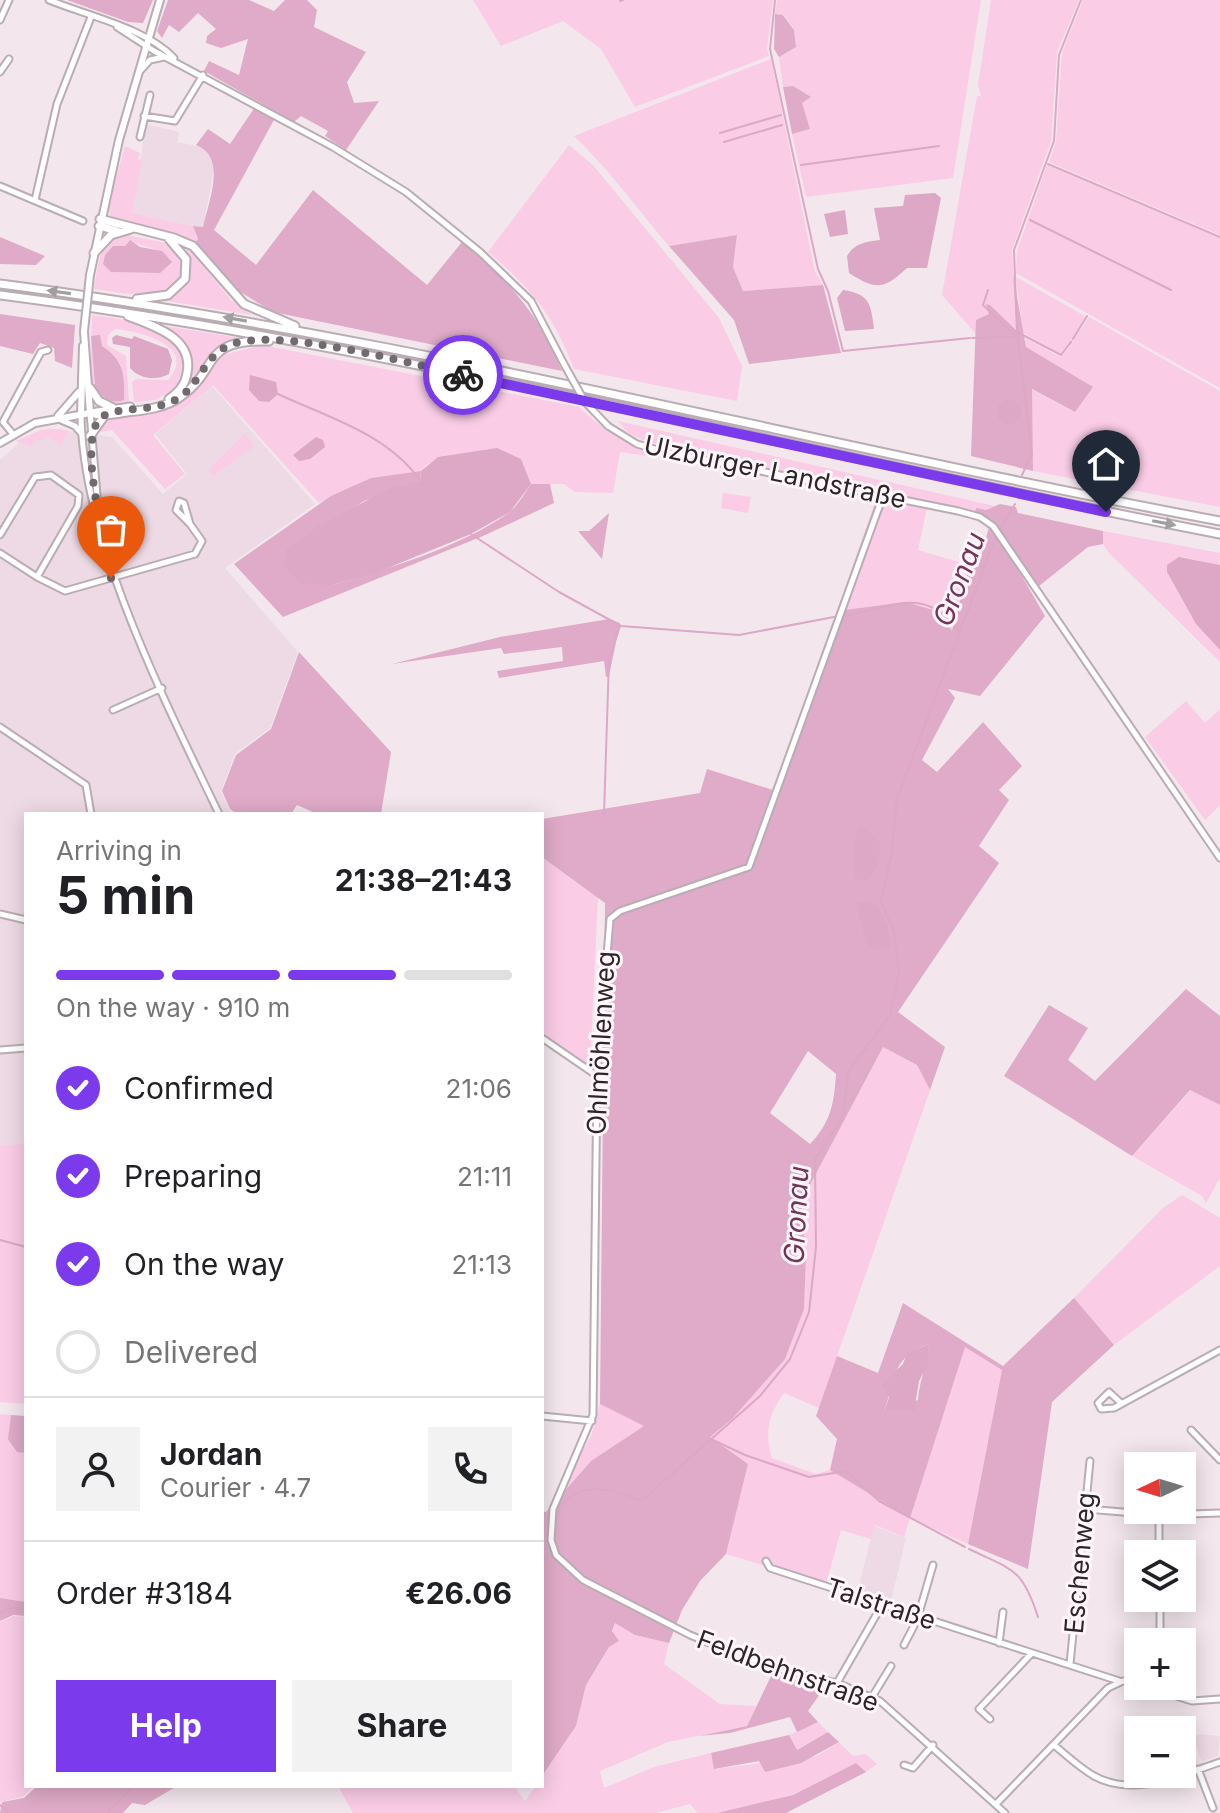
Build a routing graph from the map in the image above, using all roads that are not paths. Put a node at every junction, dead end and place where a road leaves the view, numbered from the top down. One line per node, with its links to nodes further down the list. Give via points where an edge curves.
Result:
1 (9, 0): 5 (street)
2 (49, 0): 4 (street, Ulzburger Landstraße)
3 (160, 0): 7 (main road)
4 (91, 17): 6 (street, Ulzburger Landstraße); 19 (street, via 57,104)
5 (0, 20)
6 (117, 27): 7 (street, Ulzburger Landstraße); 8 (street, Ulzburger Landstraße)
7 (147, 36): 8 (main road); 11 (street, Ulzburger Landstraße)
8 (144, 45): 9 (street, Ulzburger Landstraße); 13 (main road)
9 (165, 57): 11 (street, Ulzburger Landstraße); 13 (street, via 150,60)
10 (9, 59): 12 (street)
11 (175, 59): 14 (street, Ulzburger Landstraße)
12 (0, 72)
13 (136, 75): 21 (main road)
14 (203, 75): 16 (street, via 175,121); 41 (street, Ulzburger Landstraße, bridge, via 388,179 439,218 531,301 585,402 608,426 637,444)
15 (150, 95): 16 (street)
16 (144, 116): 17 (street)
17 (140, 137)
18 (0, 186): 19 (street)
19 (35, 200): 20 (street)
20 (83, 221)
21 (100, 222): 22 (highway); 23 (highway); 25 (main road)
22 (131, 229): 23 (highway); 24 (highway)
23 (119, 231): 25 (highway)
24 (167, 237): 28 (highway, via 186,259 180,286 160,297); 30 (highway, via 202,254 244,304)
25 (94, 253): 33 (main road, bridge, via 84,331)
26 (0, 284): 28 (highway, one-way to 26)
27 (0, 295): 29 (highway)
28 (119, 300): 30 (highway, one-way to 28)
29 (111, 310): 31 (highway); 34 (highway, via 177,340 188,365 185,382 173,396)
30 (311, 333): 42 (highway)
31 (296, 342): 36 (highway, via 229,345 174,401); 44 (highway, one-way to 44)
32 (48, 350): 38 (street, via 41,352 3,422)
33 (85, 388): 34 (highway); 35 (main road); 37 (main road)
34 (115, 409): 35 (highway)
35 (86, 414): 36 (highway); 37 (main road); 39 (street)
36 (105, 415): 39 (highway)
37 (55, 418): 38 (main road); 39 (street)
38 (12, 433): 40 (main road)
39 (86, 435): 48 (street, via 97,516)
40 (0, 443)
41 (883, 496): 54 (street, Ulzburger Landstraße, via 969,514 993,526); 60 (street, Ohlmöhlenweg, via 749,867 610,919)
42 (1220, 521)
43 (190, 524): 48 (street, via 201,537 200,550)
44 (1220, 534)
45 (0, 535): 47 (street, via 35,477 51,475 75,490 78,506)
46 (0, 553): 47 (street)
47 (37, 577): 48 (street, via 65,591)
48 (115, 577): 49 (street)
49 (162, 688): 50 (street); 53 (street)
50 (113, 710)
51 (0, 727): 52 (street, via 84,783)
52 (91, 812)
53 (218, 812)
54 (1220, 858)
55 (0, 914): 56 (street)
56 (24, 920)
57 (544, 1039): 60 (street)
58 (24, 1048): 59 (street)
59 (0, 1050)
60 (597, 1075): 64 (street, Ohlmöhlenweg)
61 (1220, 1350): 62 (street)
62 (1121, 1403): 62 (street, via 1109,1392 1098,1403 1107,1410)
63 (544, 1416): 64 (street)
64 (592, 1421): 85 (street, Feldbehnstraße, via 558,1491 551,1521 563,1566 637,1610 741,1657)
65 (1191, 1430): 66 (street)
66 (1217, 1451): 67 (street)
67 (1220, 1460)
68 (1090, 1461): 69 (street, Eschenweg)
69 (1086, 1509): 70 (street); 81 (street, Eschenweg)
70 (1124, 1512)
71 (1220, 1513): 72 (street)
72 (1196, 1514)
73 (766, 1561): 75 (street, Talstraße, via 770,1568)
74 (933, 1565): 77 (street)
75 (882, 1605): 77 (street, Talstraße); 85 (street)
76 (1003, 1612): 78 (street)
77 (918, 1616): 78 (street, Talstraße); 79 (street)
78 (999, 1643): 80 (street, Talstraße)
79 (904, 1645)
80 (1032, 1653): 81 (street, Talstraße); 89 (street, via 979,1709)
81 (1070, 1664): 83 (street, Talstraße)
82 (891, 1666): 86 (street)
83 (1119, 1681): 84 (street, Talstraße); 91 (street)
84 (1124, 1682)
85 (837, 1683): 86 (street, Feldbehnstraße)
86 (872, 1697): 90 (street, Feldbehnstraße)
87 (1220, 1699): 88 (street)
88 (1190, 1700)
89 (990, 1719)
90 (933, 1745): 93 (street, via 913,1768); 95 (street, Feldbehnstraße)
91 (1054, 1745): 94 (street, via 1088,1773 1110,1783 1153,1783); 95 (street)
92 (1220, 1762): 94 (street)
93 (904, 1765)
94 (1198, 1769): 96 (street)
95 (997, 1803): 97 (street, Feldbehnstraße)
96 (1213, 1808)
97 (1005, 1813)

